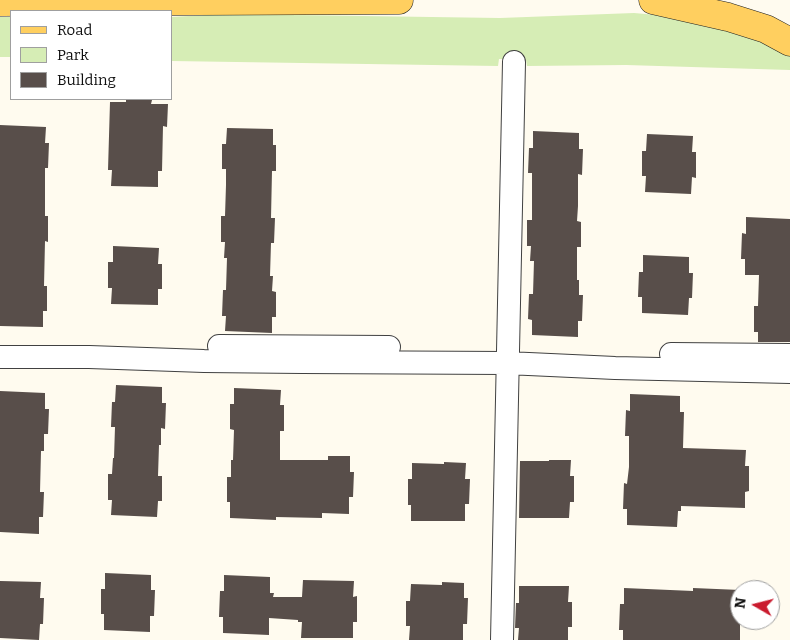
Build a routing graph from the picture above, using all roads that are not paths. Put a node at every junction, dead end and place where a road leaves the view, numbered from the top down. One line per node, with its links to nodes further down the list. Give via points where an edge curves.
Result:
1 (399, 0): 3 (main road)
2 (653, 0): 4 (main road, via 766,29)
3 (0, 2)
4 (790, 42)
5 (514, 62): 8 (street)
6 (0, 342): 7 (street)
7 (88, 350): 8 (street); 10 (street)
8 (508, 355): 11 (street, via 616,361); 13 (street)
9 (790, 355): 11 (street)
10 (0, 357)
11 (731, 362): 12 (street)
12 (790, 372)
13 (502, 640)

